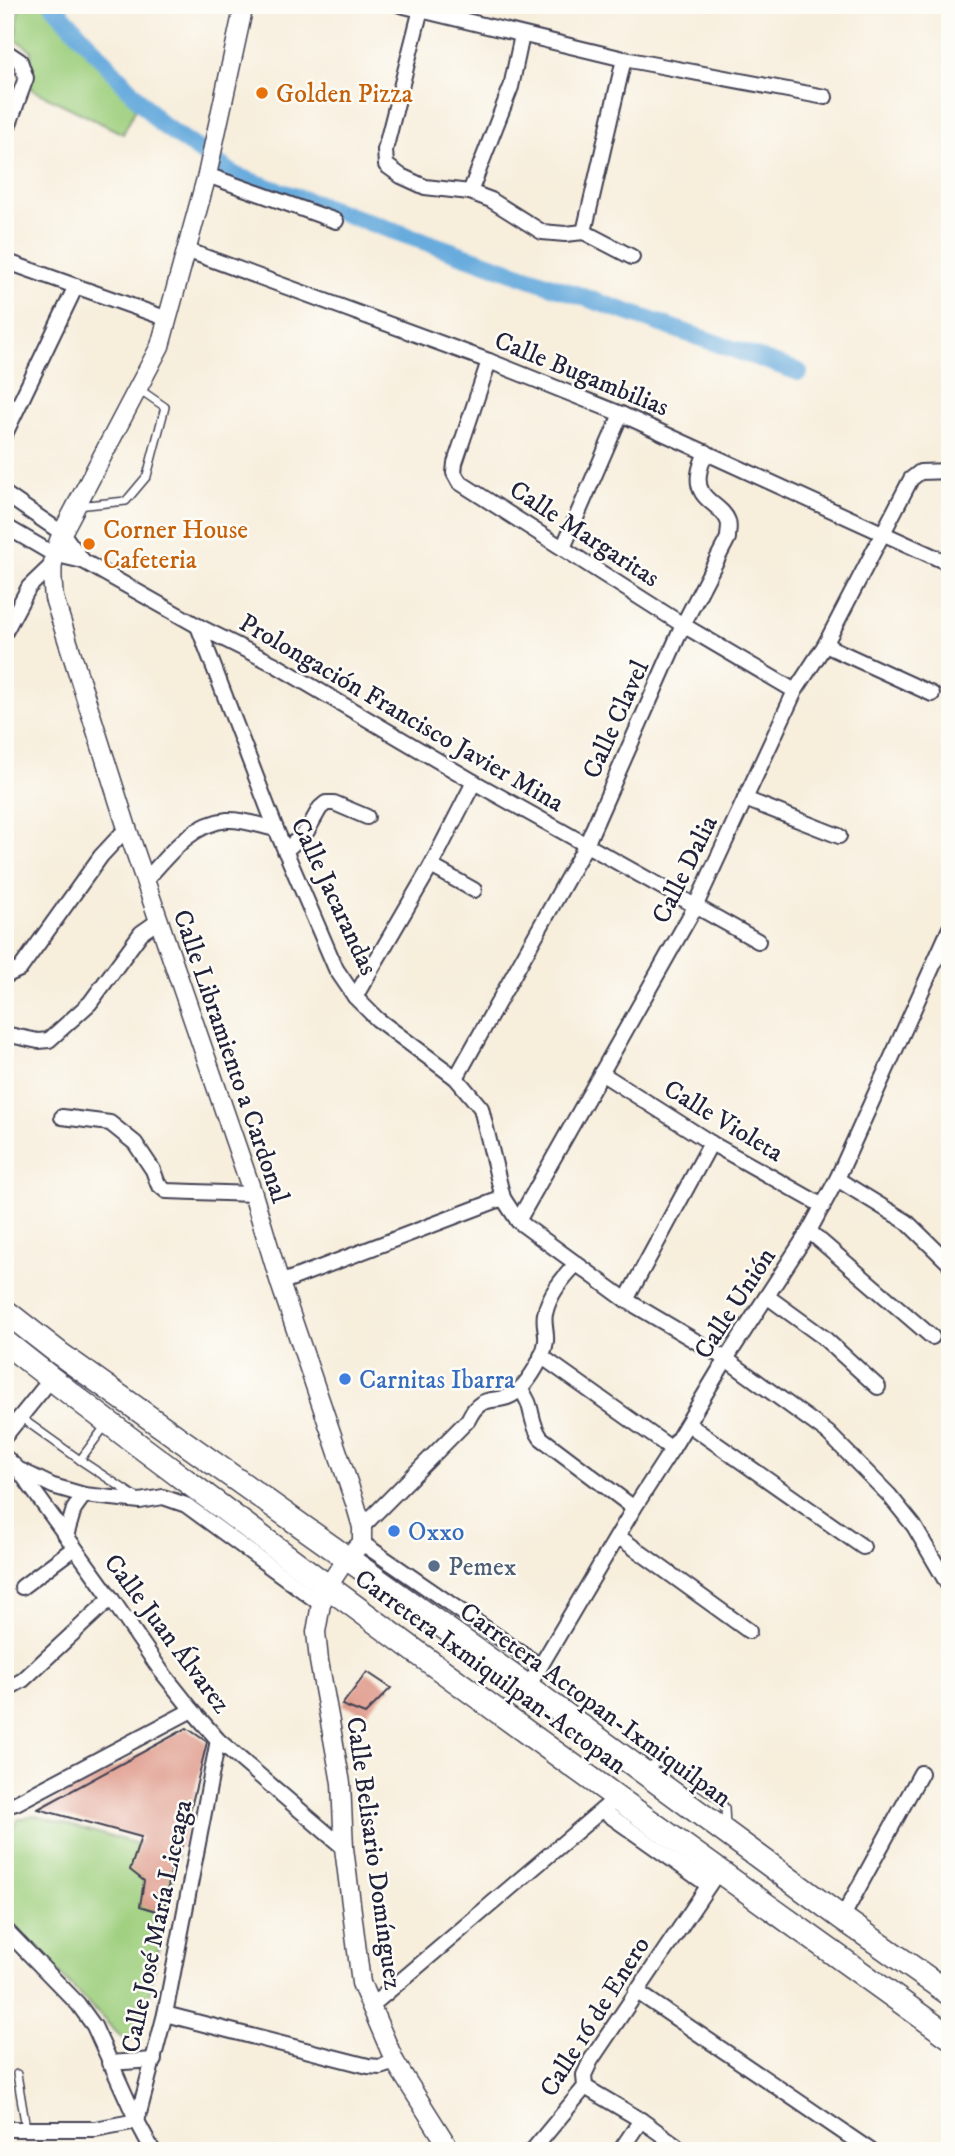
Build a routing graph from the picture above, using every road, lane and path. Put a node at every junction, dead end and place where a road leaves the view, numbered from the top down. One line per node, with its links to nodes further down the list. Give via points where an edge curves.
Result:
1 (244, 5): 9 (street)
2 (400, 5): 3 (street)
3 (422, 7): 4 (street); 10 (street, via 385,150 386,165 425,187)
4 (522, 35): 6 (street); 10 (street, via 511,87)
5 (5, 51): 8 (street, via 20,61 26,78)
6 (624, 59): 7 (street); 12 (street)
7 (825, 97)
8 (5, 135)
9 (209, 169): 11 (street); 13 (street)
10 (470, 192): 12 (street, via 542,232)
11 (336, 221)
12 (584, 232): 14 (street)
13 (186, 250): 17 (street); 18 (street, Calle Bugambilias)
14 (632, 257)
15 (5, 261): 16 (street)
16 (76, 286): 17 (street); 21 (street)
17 (168, 319): 19 (street)
18 (489, 361): 20 (street, Calle Bugambilias); 29 (street, Calle Margaritas, via 454,472 458,482)
19 (138, 388): 25 (street); 25 (lane, via 165,407 147,476 127,501)
20 (621, 414): 22 (street, Calle Bugambilias); 29 (street)
21 (5, 434)
22 (706, 452): 28 (street, Calle Bugambilias); 33 (street, Calle Clavel, via 698,475 700,486 729,522 728,538)
23 (950, 471): 28 (street, Calle Dalia, via 919,472 911,479)
24 (5, 494): 27 (street, Prolongación Francisco Javier Mina)
25 (77, 506): 27 (street)
26 (5, 526): 30 (street, Prolongación Francisco Javier Mina)
27 (62, 533): 30 (street); 31 (street, Prolongación Francisco Javier Mina)
28 (883, 533): 32 (street, Calle Bugambilias); 36 (street, Calle Dalia)
29 (563, 548): 33 (street, Calle Margaritas)
30 (53, 559): 31 (street, Prolongación Francisco Javier Mina); 35 (street, via 29,587); 42 (street, Calle Libramiento a Cardonal, via 54,598)
31 (83, 561): 34 (street, Prolongación Francisco Javier Mina)
32 (950, 564)
33 (683, 625): 37 (street, Calle Margaritas); 45 (street, Calle Clavel)
34 (198, 626): 39 (street, Prolongación Francisco Javier Mina, via 274,664); 43 (street, Calle Jacarandas)
35 (5, 632)
36 (825, 645): 37 (street, Calle Dalia); 38 (street)
37 (795, 691): 40 (street, Calle Dalia)
38 (932, 694)
39 (474, 782): 45 (street, Prolongación Francisco Javier Mina); 47 (street)
40 (745, 799): 44 (street); 50 (street, Calle Dalia)
41 (367, 817): 46 (street, via 326,803 307,831)
42 (127, 828): 48 (street, Calle Libramiento a Cardonal); 54 (street, via 20,969)
43 (276, 829): 46 (street, Calle Jacarandas); 48 (street, via 228,820 201,827 182,840)
44 (839, 836)
45 (586, 845): 50 (street, Prolongación Francisco Javier Mina); 58 (street, Calle Clavel)
46 (285, 851): 55 (street, Calle Jacarandas, via 336,969)
47 (430, 866): 49 (street); 55 (street)
48 (145, 881): 51 (street, Calle Libramiento a Cardonal)
49 (474, 890)
50 (695, 907): 53 (street, Prolongación Francisco Javier Mina); 57 (street, Calle Dalia)
51 (158, 921): 56 (street, via 141,933 90,1003 49,1040); 62 (street, Calle Libramiento a Cardonal)
52 (950, 928): 61 (street, Calle Unión)
53 (758, 941)
54 (5, 976)
55 (355, 997): 58 (street, Calle Jacarandas)
56 (5, 1034)
57 (601, 1073): 60 (street, Calle Violeta); 65 (street, Calle Dalia)
58 (456, 1078): 63 (street, Calle Jacarandas, via 481,1108)
59 (62, 1117): 62 (street, via 110,1123 135,1143 166,1191)
60 (710, 1143): 64 (street, Calle Violeta); 71 (street)
61 (837, 1179): 64 (street, Calle Unión); 68 (street, via 907,1222)
62 (253, 1194): 69 (street, Calle Libramiento a Cardonal)
63 (503, 1198): 65 (street, Calle Jacarandas); 69 (street)
64 (823, 1206): 66 (street, Calle Unión)
65 (518, 1222): 67 (street, Calle Jacarandas)
66 (809, 1231): 70 (street, Calle Unión); 73 (street)
67 (576, 1264): 71 (street, Calle Jacarandas); 75 (street, via 550,1299)
68 (950, 1264)
69 (280, 1283): 93 (street, Calle Libramiento a Cardonal, via 355,1503)
70 (768, 1297): 76 (street, Calle Unión); 78 (street)
71 (626, 1300): 76 (street, Calle Jacarandas)
72 (5, 1311): 93 (main road, Carretera Actopan-Ixmiquilpan, via 60,1354)
73 (932, 1337)
74 (5, 1342): 77 (main road, Carretera Ixmiquilpan-Actopan)
75 (541, 1356): 79 (street); 84 (street)
76 (726, 1359): 82 (street, Calle Unión); 96 (street, Calle Jacarandas, via 828,1433 889,1495 914,1526)
77 (51, 1379): 80 (street); 81 (main road, Carretera Ixmiquilpan-Actopan)
78 (878, 1387)
79 (520, 1389): 90 (street, via 541,1438); 93 (street, via 505,1399 474,1407 468,1420)
80 (20, 1417): 83 (street); 86 (lane)
81 (108, 1422): 86 (lane); 97 (main road, Carretera Ixmiquilpan-Actopan)
82 (688, 1424): 84 (street, Calle Unión); 94 (street)
83 (5, 1436)
84 (672, 1449): 90 (street, Calle Unión)
85 (5, 1457): 87 (street, Calle Juan Álvarez)
86 (80, 1460): 89 (lane)
87 (18, 1469): 88 (street); 92 (street, Calle Juan Álvarez)
88 (84, 1495): 89 (street); 92 (street, via 74,1509)
89 (140, 1501): 97 (street, via 163,1497 186,1505)
90 (634, 1508): 91 (street, Calle Unión)
91 (619, 1537): 99 (street); 100 (street, Calle Unión)
92 (70, 1542): 95 (street); 98 (street, Calle Juan Álvarez)
93 (357, 1543): 97 (street); 100 (street); 101 (main road, Carretera Actopan-Ixmiquilpan)
94 (863, 1547)
95 (22, 1587)
96 (950, 1588)
97 (324, 1595): 106 (main road, Carretera Ixmiquilpan-Actopan); 108 (street, Calle Belisario Domínguez, via 316,1632 341,1783)
98 (111, 1598): 102 (street, via 23,1680); 103 (street, Calle Juan Álvarez)
99 (750, 1631)
100 (540, 1666): 101 (street, Calle Unión)
101 (528, 1687): 110 (main road, Carretera Actopan-Ixmiquilpan)
102 (5, 1690)
103 (192, 1710): 104 (street, Calle Juan Álvarez); 107 (street)
104 (218, 1740): 108 (street, Calle Juan Álvarez); 115 (street, Calle José María Liceaga)
105 (921, 1773): 110 (street)
106 (609, 1804): 109 (main road, Carretera Ixmiquilpan-Actopan); 114 (street)
107 (5, 1806)
108 (344, 1848): 114 (street, Calle Belisario Domínguez, via 361,1983)
109 (714, 1878): 112 (street, Calle 16 de Enero); 116 (main road, Carretera Ixmiquilpan-Actopan)
110 (842, 1918): 113 (main road, Carretera Actopan-Ixmiquilpan)
111 (5, 1928): 119 (street, via 78,2004 94,2026)
112 (636, 1991): 121 (street, Calle 16 de Enero, via 591,2060); 131 (street)
113 (950, 1994)
114 (370, 2007): 118 (street, Calle Belisario Domínguez)
115 (165, 2014): 117 (street, Calle José María Liceaga); 118 (street, via 368,2066)
116 (950, 2037)
117 (154, 2060): 119 (street); 123 (street, Calle José María Liceaga)
118 (395, 2062): 128 (street, Calle Belisario Domínguez)
119 (109, 2063): 123 (street)
120 (17, 2074): 125 (lane)
121 (584, 2087): 122 (street); 129 (street, Calle 16 de Enero)
122 (641, 2120): 126 (street); 130 (street)
123 (137, 2121): 125 (street, via 95,2129); 127 (street)
124 (5, 2129): 125 (street)
125 (26, 2129)
126 (676, 2146)
127 (153, 2151)
128 (450, 2151)
129 (532, 2151)
130 (620, 2151)
131 (871, 2151)

